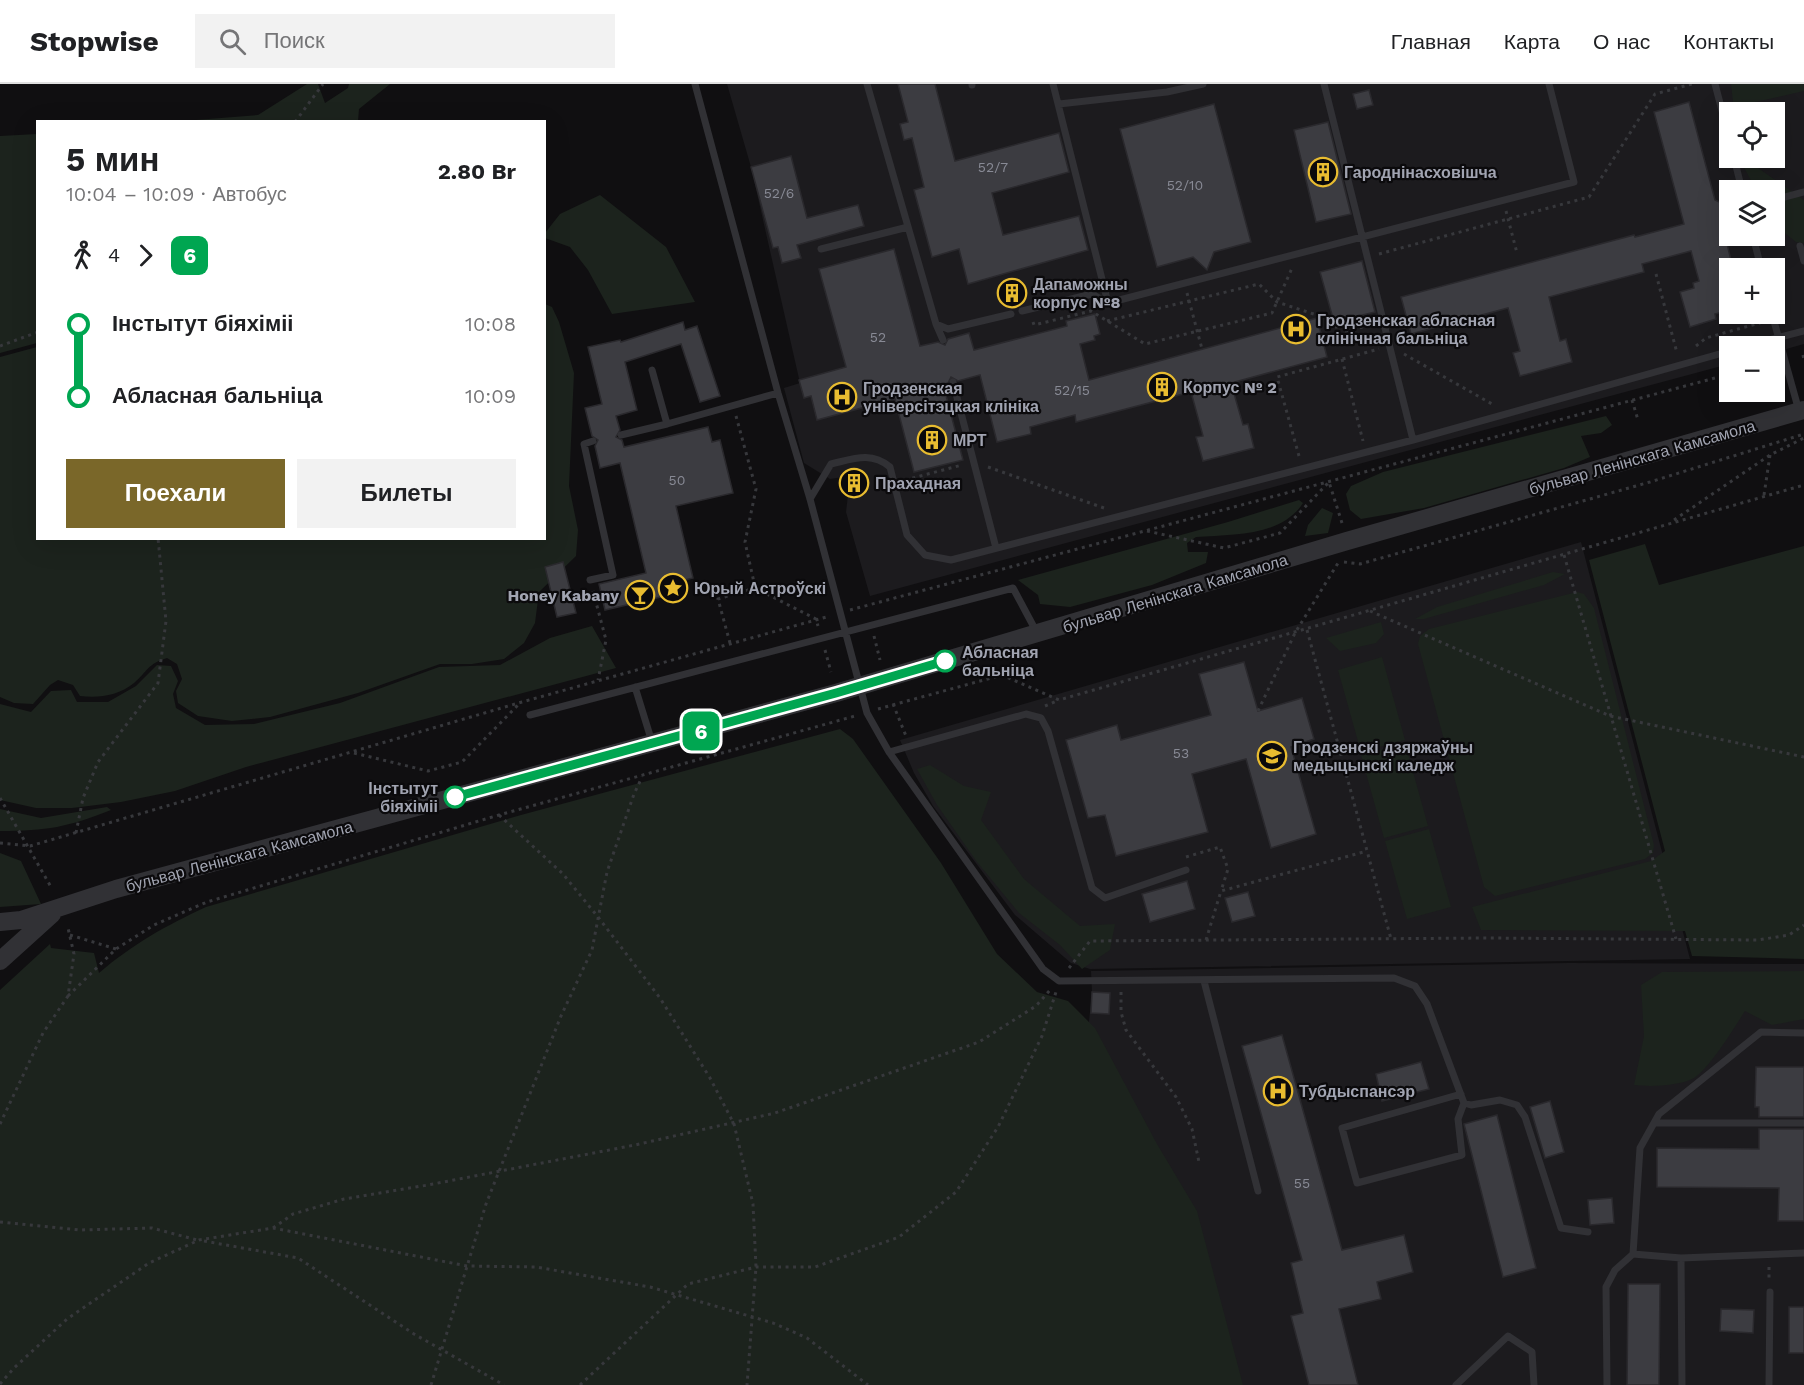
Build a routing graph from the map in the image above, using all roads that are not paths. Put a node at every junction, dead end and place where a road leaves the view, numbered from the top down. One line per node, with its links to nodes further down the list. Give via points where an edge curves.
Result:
1 (695, 84): 28 (lane)
2 (867, 84): 12 (lane)
3 (1053, 84): 9 (lane)
4 (1203, 84): 9 (lane)
5 (1324, 84): 13 (lane)
6 (1550, 84): 13 (lane, via 1574,182)
7 (1715, 84): 8 (lane)
8 (1720, 102)
9 (1059, 104): 17 (lane)
10 (1804, 192): 11 (lane)
11 (1785, 197)
12 (908, 227): 15 (lane); 20 (lane)
13 (1364, 238): 17 (lane); 32 (lane)
14 (1800, 246): 16 (lane)
15 (821, 249)
16 (1804, 261)
17 (1108, 303): 18 (lane, via 1092,294)
18 (1026, 310)
19 (1011, 314): 20 (lane, via 948,329)
20 (936, 324): 23 (lane)
21 (1804, 331): 22 (lane)
22 (1782, 336)
23 (943, 340)
24 (1719, 354): 32 (lane)
25 (1785, 359): 29 (lane)
26 (652, 370): 30 (lane)
27 (953, 382): 35 (lane)
28 (778, 393): 30 (lane); 34 (lane)
29 (1802, 411): 38 (street, бульвар Ленінскага Камсамола)
30 (667, 424): 31 (lane)
31 (621, 435)
32 (1413, 440): 35 (lane)
33 (593, 441): 36 (lane, via 584,444 613,575)
34 (810, 500): 35 (lane, via 831,464 874,457 890,467 907,535 925,555 951,560); 37 (lane)
35 (996, 548)
36 (590, 580)
37 (847, 632): 38 (lane, via 1013,588); 39 (lane); 40 (lane)
38 (1038, 634): 40 (street, бульвар Ленінскага Камсамола)
39 (635, 687): 41 (lane); 42 (lane)
40 (860, 687): 42 (street, бульвар Ленінскага Камсамола); 43 (lane, via 867,712)
41 (530, 715)
42 (652, 744): 45 (street, бульвар Ленінскага Камсамола, via 149,880)
43 (889, 752): 44 (lane, via 1026,714 1041,718 1092,888 1105,898); 48 (lane, via 1043,969 1059,981)
44 (1186, 870)
45 (60, 908): 46 (street, бульвар Ленінскага Камсамола); 47 (street, бульвар Ленінскага Камсамола)
46 (0, 922)
47 (0, 961)
48 (1204, 981): 50 (lane, via 1394,978 1415,986 1427,1004); 54 (lane)
49 (1804, 1033): 52 (lane, via 1761,1032 1659,1114)
50 (1461, 1094): 51 (lane); 51 (lane, via 1341,1128 1356,1183 1462,1155 1458,1119)
51 (1464, 1102): 55 (lane, via 1471,1105 1500,1100 1517,1105 1525,1117 1561,1228)
52 (1654, 1123): 53 (lane); 57 (lane, via 1640,1148)
53 (1804, 1123)
54 (1257, 1191)
55 (1588, 1232)
56 (1804, 1253): 58 (lane)
57 (1633, 1254): 58 (lane); 62 (lane, via 1615,1270 1606,1287)
58 (1681, 1258): 63 (lane)
59 (1770, 1292): 64 (lane)
60 (1456, 1385): 61 (lane, via 1508,1336 1532,1352)
61 (1534, 1385)
62 (1607, 1385)
63 (1682, 1385)
64 (1769, 1385)

